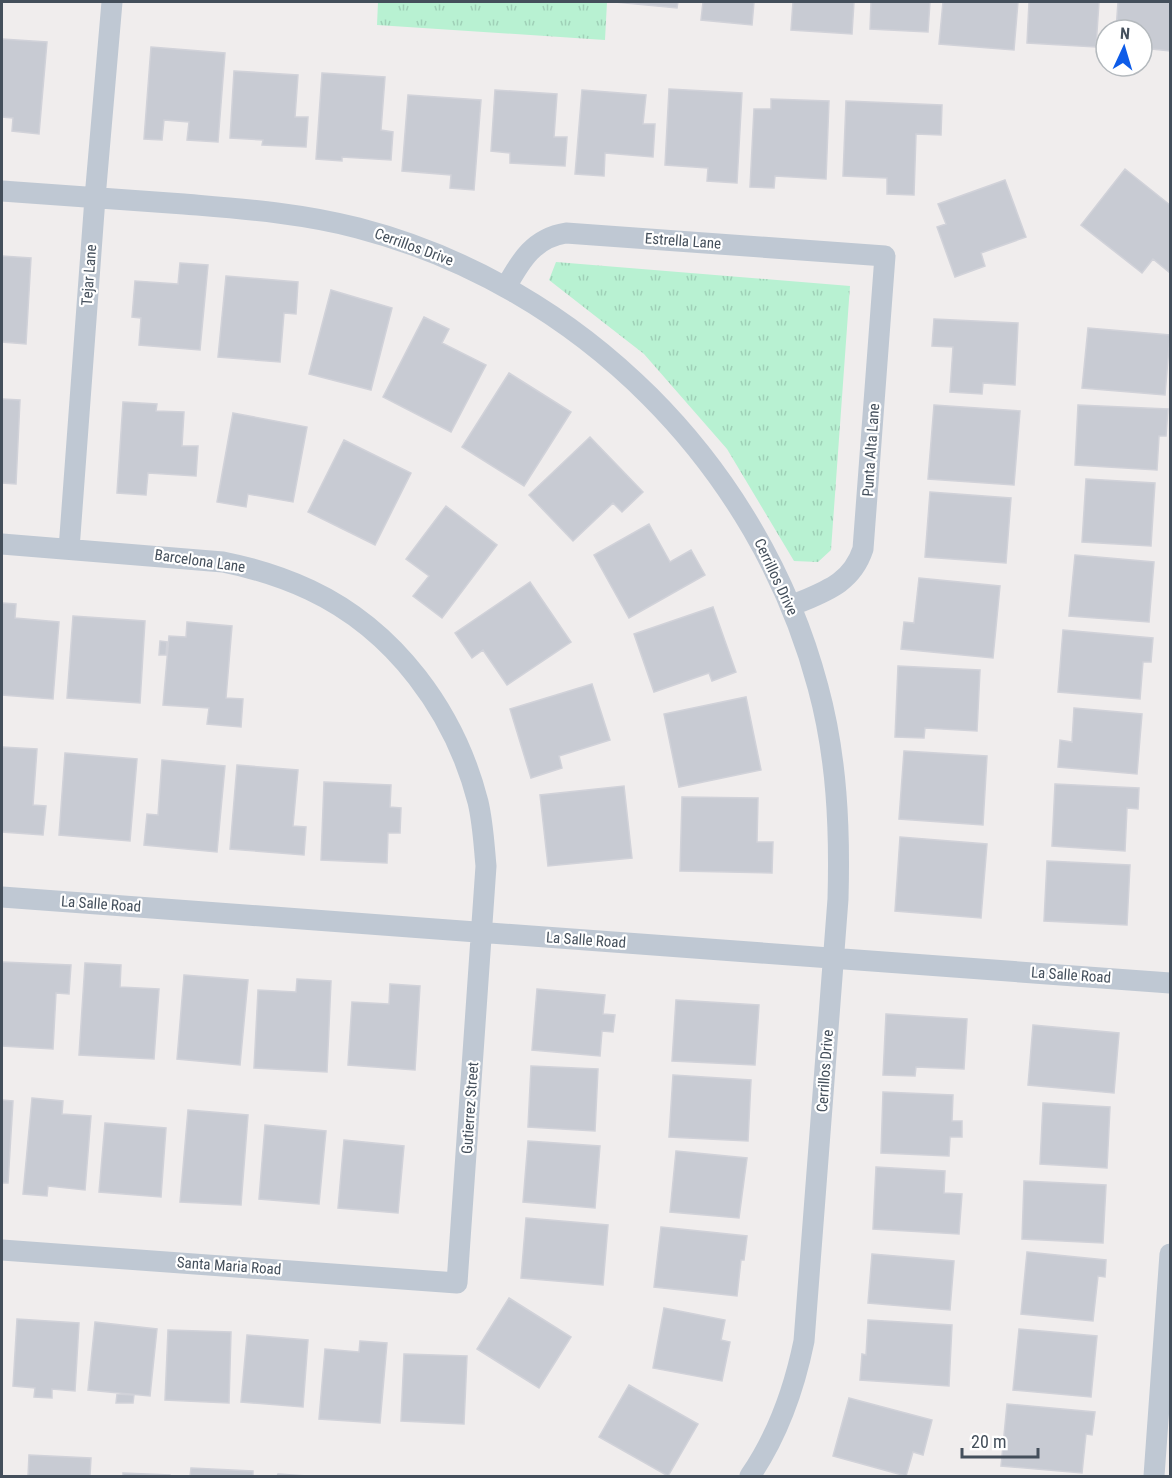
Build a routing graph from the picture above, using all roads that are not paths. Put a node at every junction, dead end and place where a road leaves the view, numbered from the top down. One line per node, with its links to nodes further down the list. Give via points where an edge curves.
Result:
1 (112, 2): 3 (street, Tejar Lane)
2 (2, 191): 3 (street, Cerrillos Drive)
3 (95, 198): 5 (street, Cerrillos Drive, via 251,209 320,219 434,253); 7 (street, Tejar Lane)
4 (885, 256): 5 (street, Estrella Lane, via 566,233 532,248); 8 (street, Punta Alta Lane, via 863,549 856,566 844,579)
5 (506, 287): 8 (street, Cerrillos Drive, via 579,334 646,391 675,422 746,518)
6 (2, 544): 7 (street, Barcelona Lane)
7 (69, 549): 10 (street, Barcelona Lane, via 192,558 253,568 311,590 388,644 439,709 470,774 484,835)
8 (791, 606): 11 (street, Cerrillos Drive, via 818,687 834,771 839,857)
9 (2, 897): 10 (street, La Salle Road)
10 (483, 932): 11 (street, La Salle Road); 15 (street, Gutierrez Street)
11 (833, 958): 12 (street, La Salle Road); 16 (street, Cerrillos Drive, via 804,1341 788,1403)
12 (1170, 983)
13 (2, 1250): 15 (street, Santa Maria Road)
14 (1170, 1254): 17 (street)
15 (457, 1283)
16 (750, 1476)
17 (1154, 1476)

